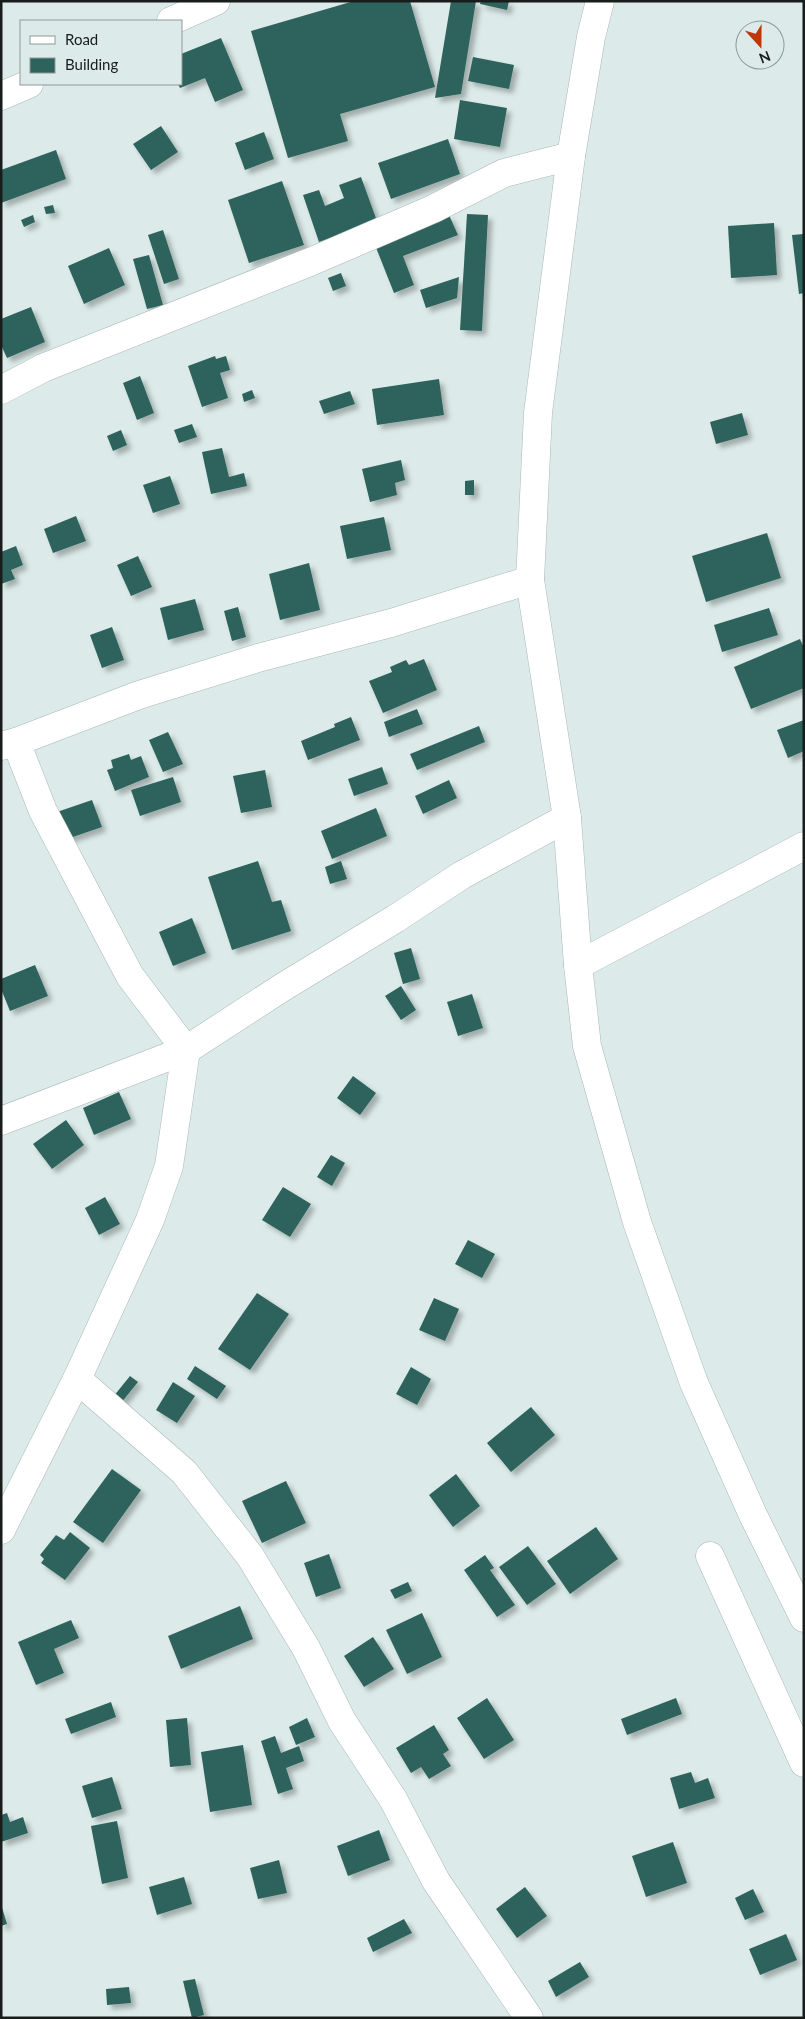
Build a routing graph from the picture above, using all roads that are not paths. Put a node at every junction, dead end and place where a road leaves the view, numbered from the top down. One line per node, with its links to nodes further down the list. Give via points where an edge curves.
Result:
1 (216, 1): 3 (street)
2 (600, 1): 6 (street)
3 (172, 20)
4 (27, 85): 5 (street)
5 (1, 96)
6 (572, 156): 7 (street, via 504,173 433,209 301,266 43,368); 8 (street, via 538,413)
7 (1, 390)
8 (530, 580): 9 (street, via 138,695); 10 (street)
9 (9, 744): 13 (street, via 130,976)
10 (566, 818): 12 (street); 13 (street, via 462,875)
11 (804, 846): 12 (street)
12 (578, 964): 18 (street, via 587,1046 637,1222 694,1383 753,1515)
13 (186, 1050): 14 (street); 15 (street, via 169,1166 150,1220)
14 (1, 1121)
15 (77, 1379): 16 (street); 20 (street, via 184,1472 250,1556 306,1648 342,1721 393,1799 436,1881)
16 (1, 1530)
17 (710, 1556): 19 (street)
18 (804, 1618)
19 (804, 1763)
20 (529, 2018)

